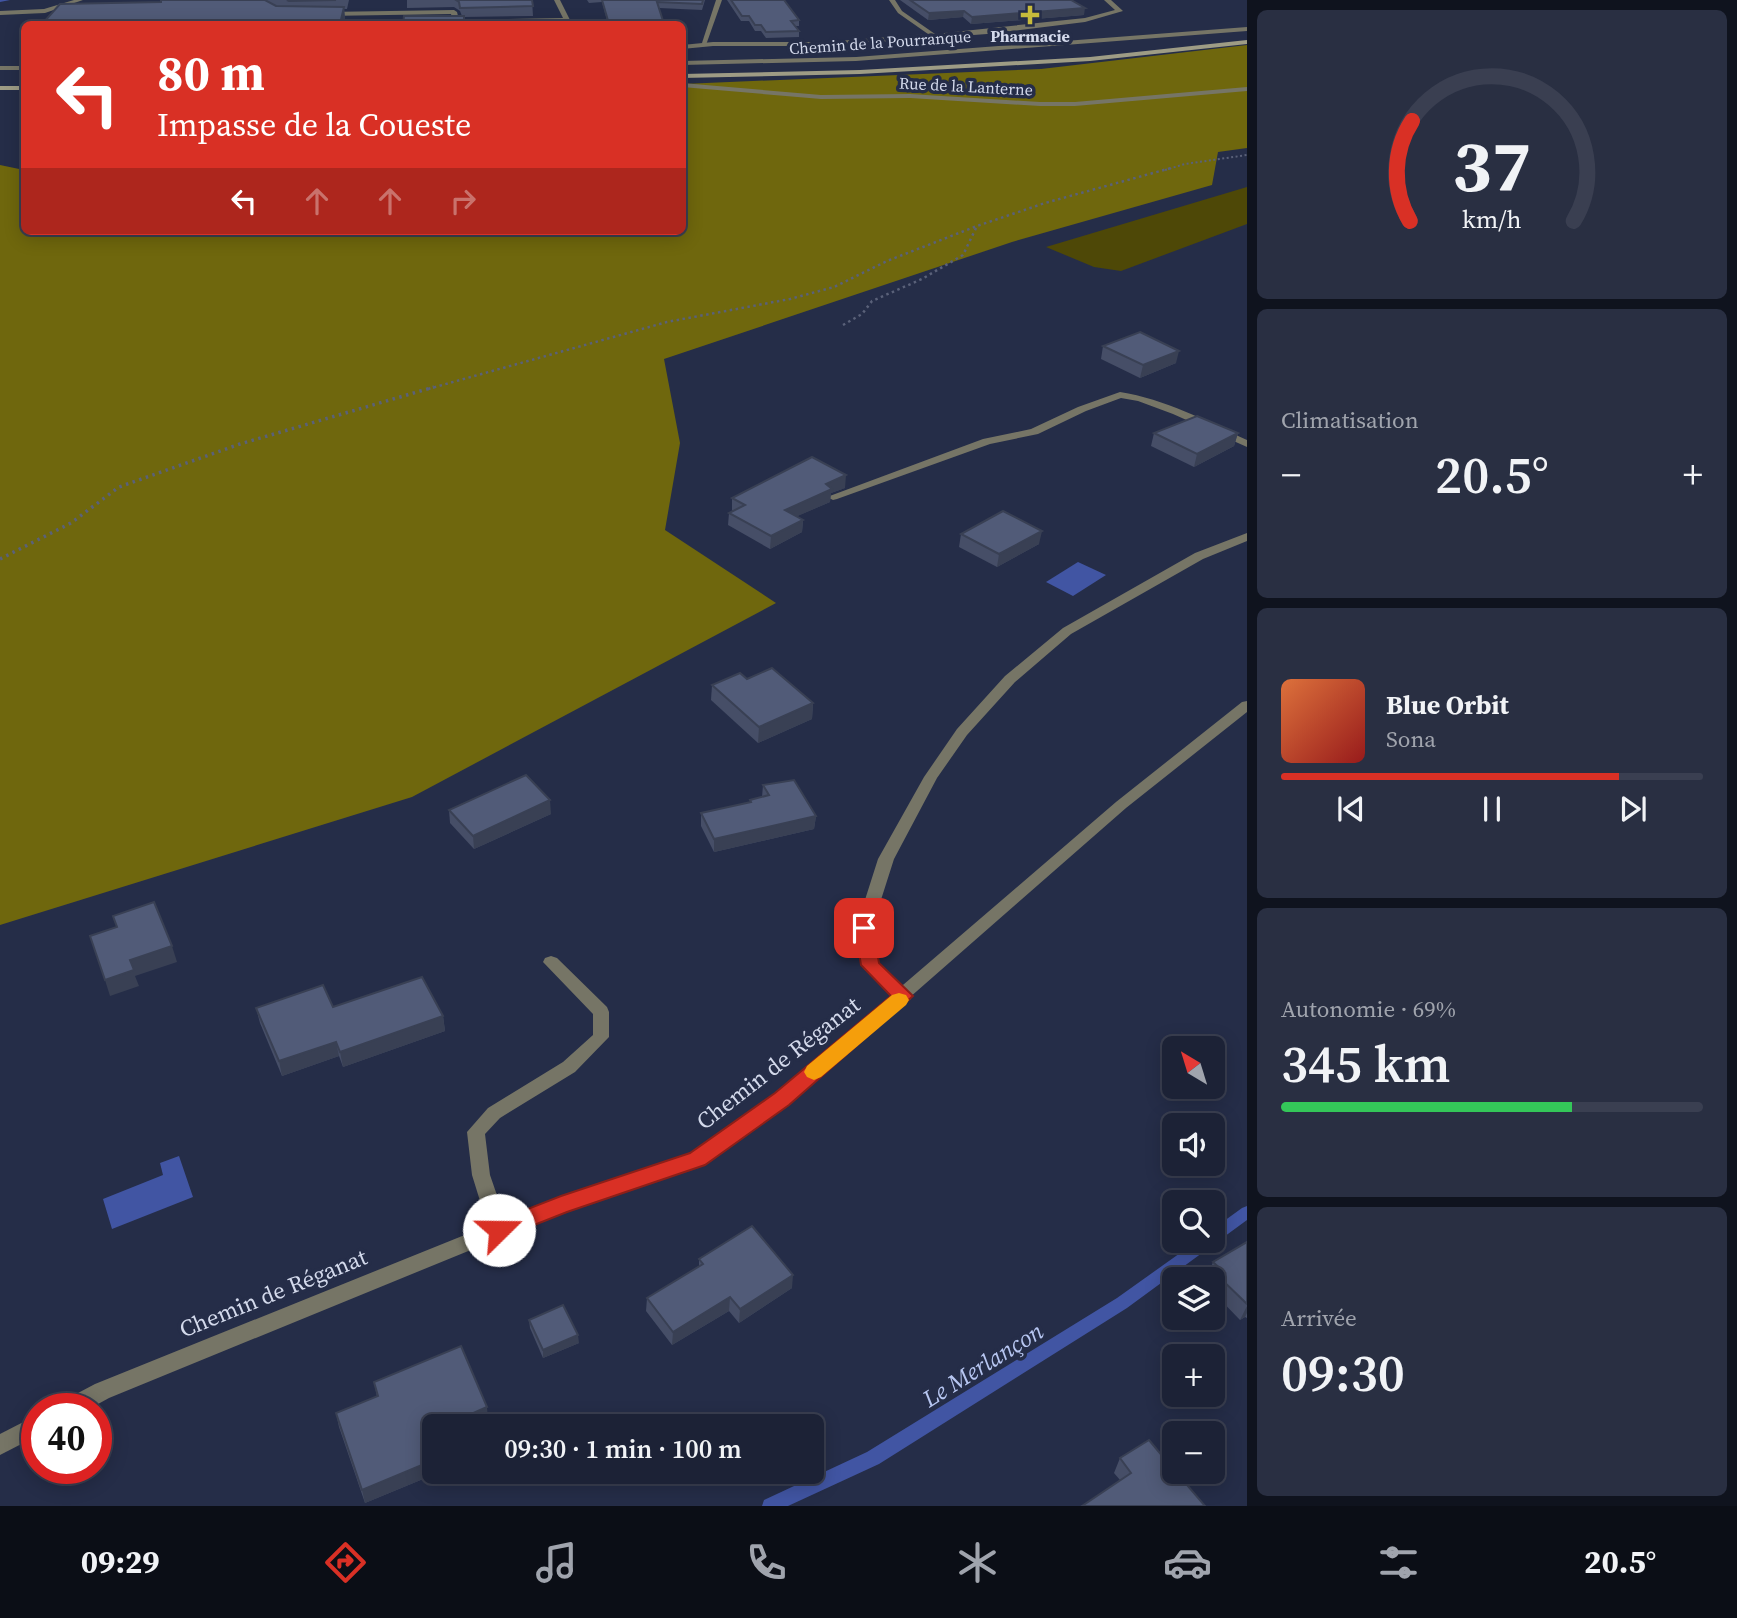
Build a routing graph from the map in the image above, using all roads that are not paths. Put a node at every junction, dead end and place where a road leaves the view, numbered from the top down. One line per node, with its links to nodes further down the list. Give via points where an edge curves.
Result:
1 (80, 0): 6 (street, via 45,10)
2 (557, 0): 9 (street)
3 (719, 0): 13 (street)
4 (892, 0): 11 (street, via 900,12)
5 (1107, 0): 11 (street, via 1120,11 1041,26)
6 (0, 13)
7 (317, 14): 8 (street, via 454,12)
8 (456, 21)
9 (568, 21)
10 (1247, 29): 15 (street, Chemin de la Pourranque, via 856,59)
11 (932, 34): 13 (street, via 825,44)
12 (1247, 40): 18 (main road, via 1090,59)
13 (703, 45): 14 (street)
14 (686, 47)
15 (686, 63)
16 (0, 68): 17 (street)
17 (21, 68)
18 (686, 76)
19 (686, 85): 22 (street, Rue de la Lanterne, via 821,97 941,97 1040,104)
20 (0, 88): 21 (main road)
21 (21, 88)
22 (1247, 89)
23 (1247, 444): 24 (street, via 1177,412 1120,395 1034,432 987,441)
24 (833, 497)
25 (1247, 537): 28 (street, via 1199,556 1067,631 1010,679 962,732 886,859 864,928 870,965)
26 (1247, 705): 28 (street, Chemin de Réganat, via 1121,805)
27 (551, 962): 29 (street, via 601,1012 601,1037 569,1067 494,1113 476,1132 481,1175)
28 (904, 996): 29 (street, Chemin de Réganat, via 782,1099 697,1159)
29 (499, 1230): 30 (street, Chemin de Réganat)
30 (98, 1393)
31 (21, 1434): 32 (street)
32 (0, 1445)

